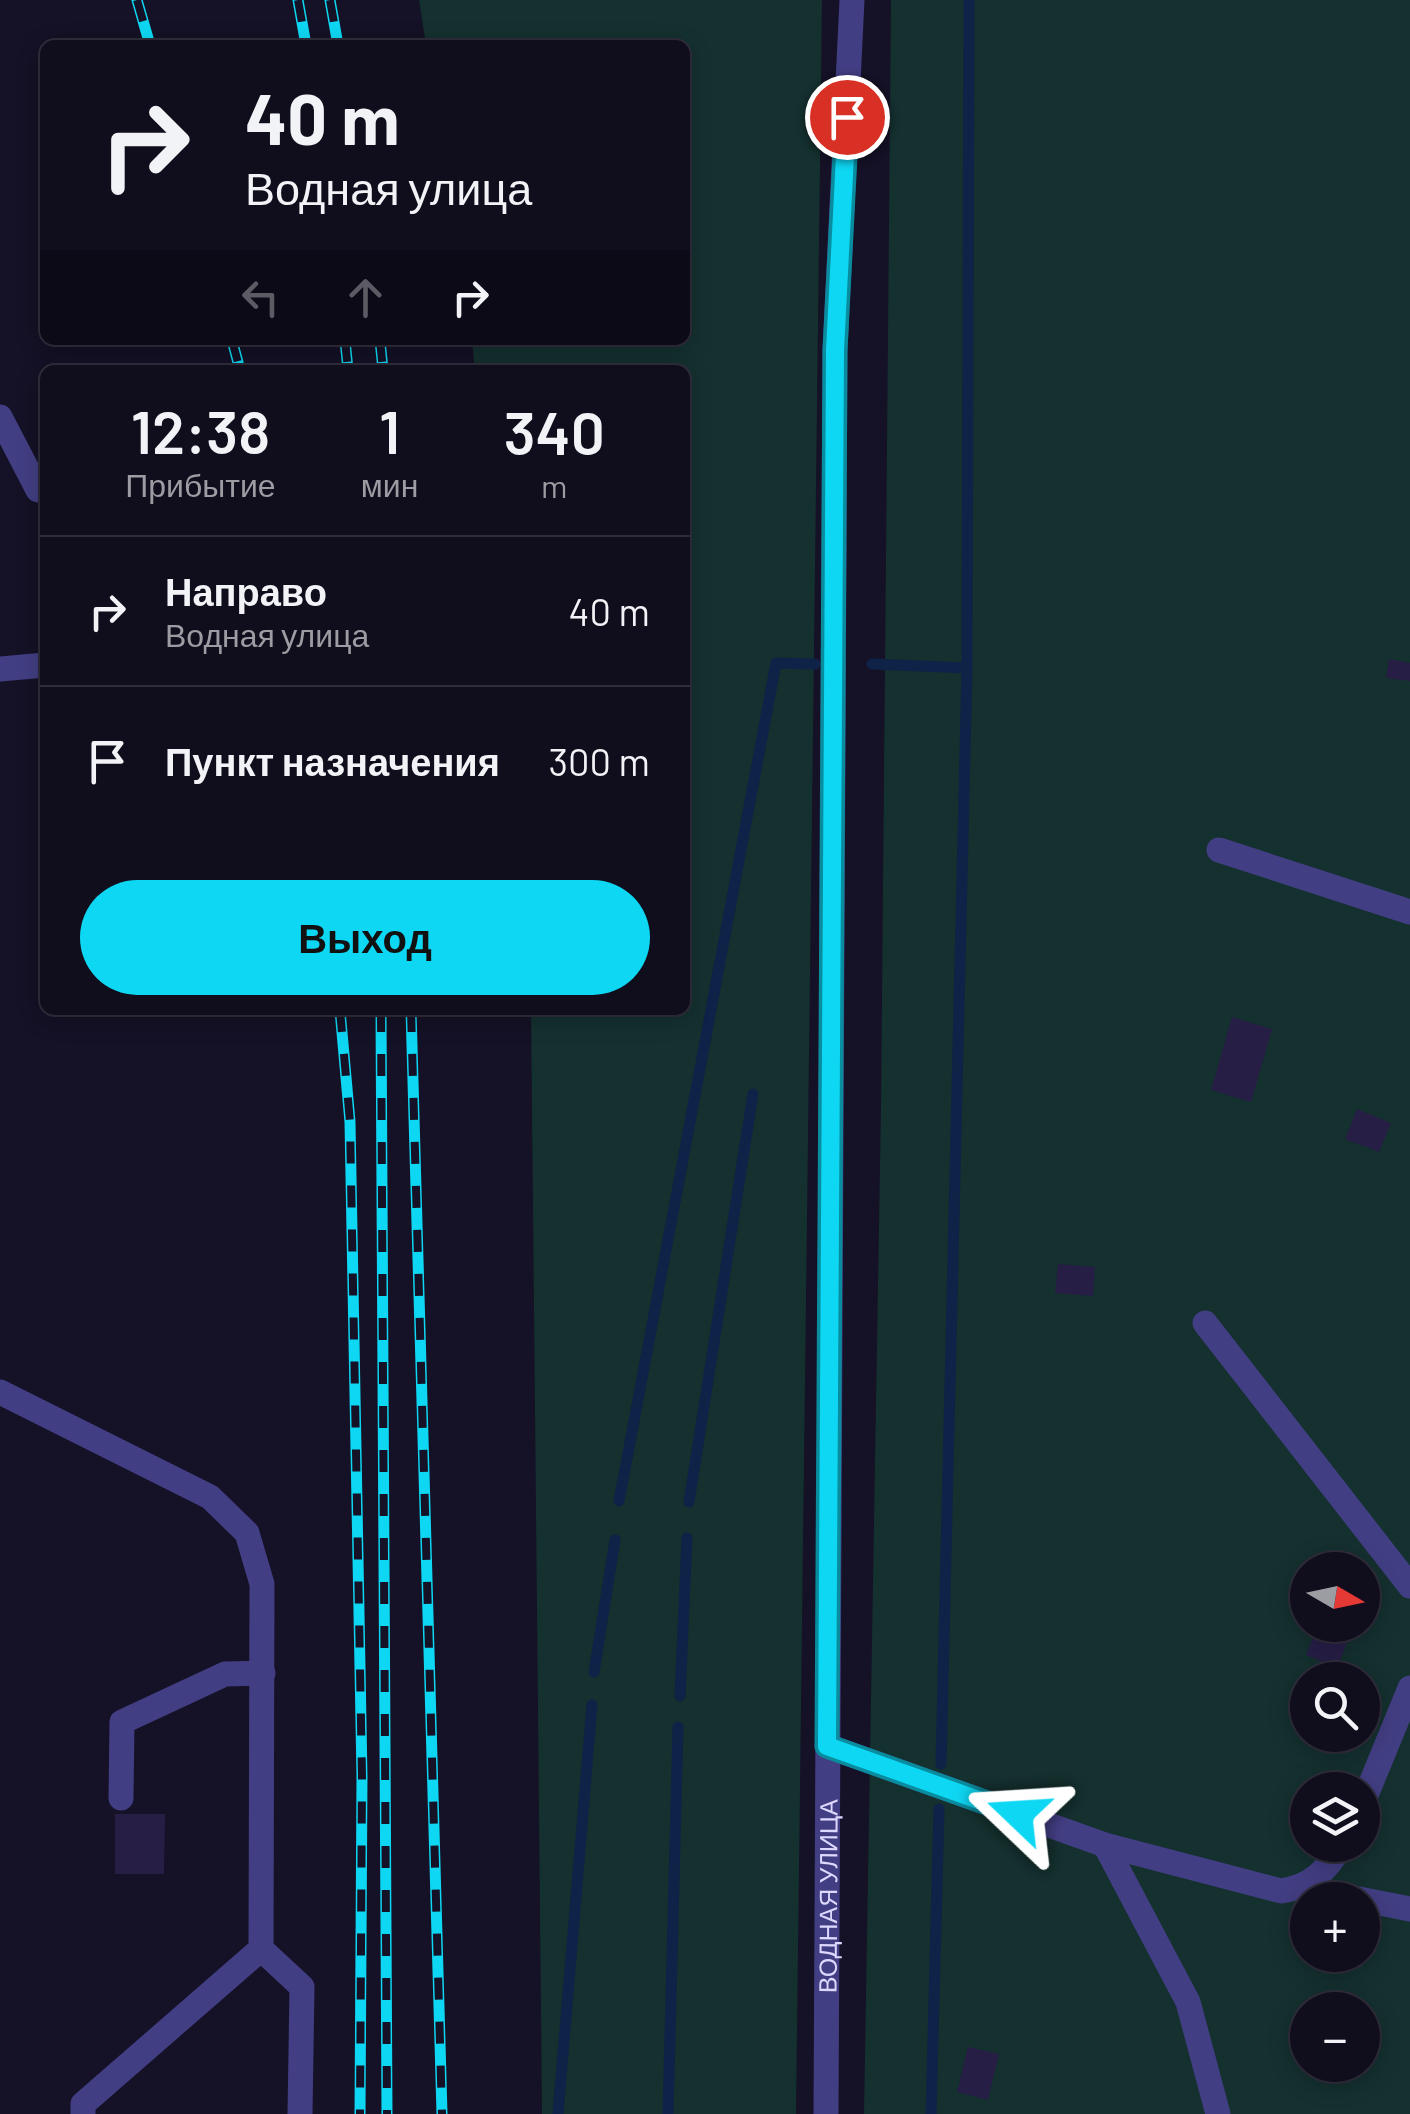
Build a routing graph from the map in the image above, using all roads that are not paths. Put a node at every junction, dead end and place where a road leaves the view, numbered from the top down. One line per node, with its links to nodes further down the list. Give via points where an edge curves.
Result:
1 (852, 0): 13 (street, ВОДНАЯ УЛИЦА, via 835,350)
2 (0, 417): 3 (street)
3 (40, 490)
4 (40, 666): 5 (street)
5 (0, 669)
6 (1218, 850): 7 (street)
7 (1410, 912)
8 (1205, 1323): 10 (street)
9 (0, 1392): 11 (street, via 210,1497 247,1534 262,1584)
10 (1410, 1586)
11 (263, 1673): 15 (street, via 225,1674 122,1722); 22 (street)
12 (1410, 1688): 14 (street)
13 (827, 1746): 16 (street); 25 (street, ВОДНАЯ УЛИЦА)
14 (1375, 1772)
15 (122, 1798)
16 (1105, 1844): 19 (street); 26 (street, via 1188,2002)
17 (1332, 1862): 18 (street)
18 (1310, 1882)
19 (1290, 1890)
20 (1380, 1903): 21 (street)
21 (1410, 1909)
22 (262, 1950): 23 (street, via 84,2104); 24 (street, via 302,1987)
23 (83, 2114)
24 (300, 2114)
25 (826, 2114)
26 (1218, 2114)

